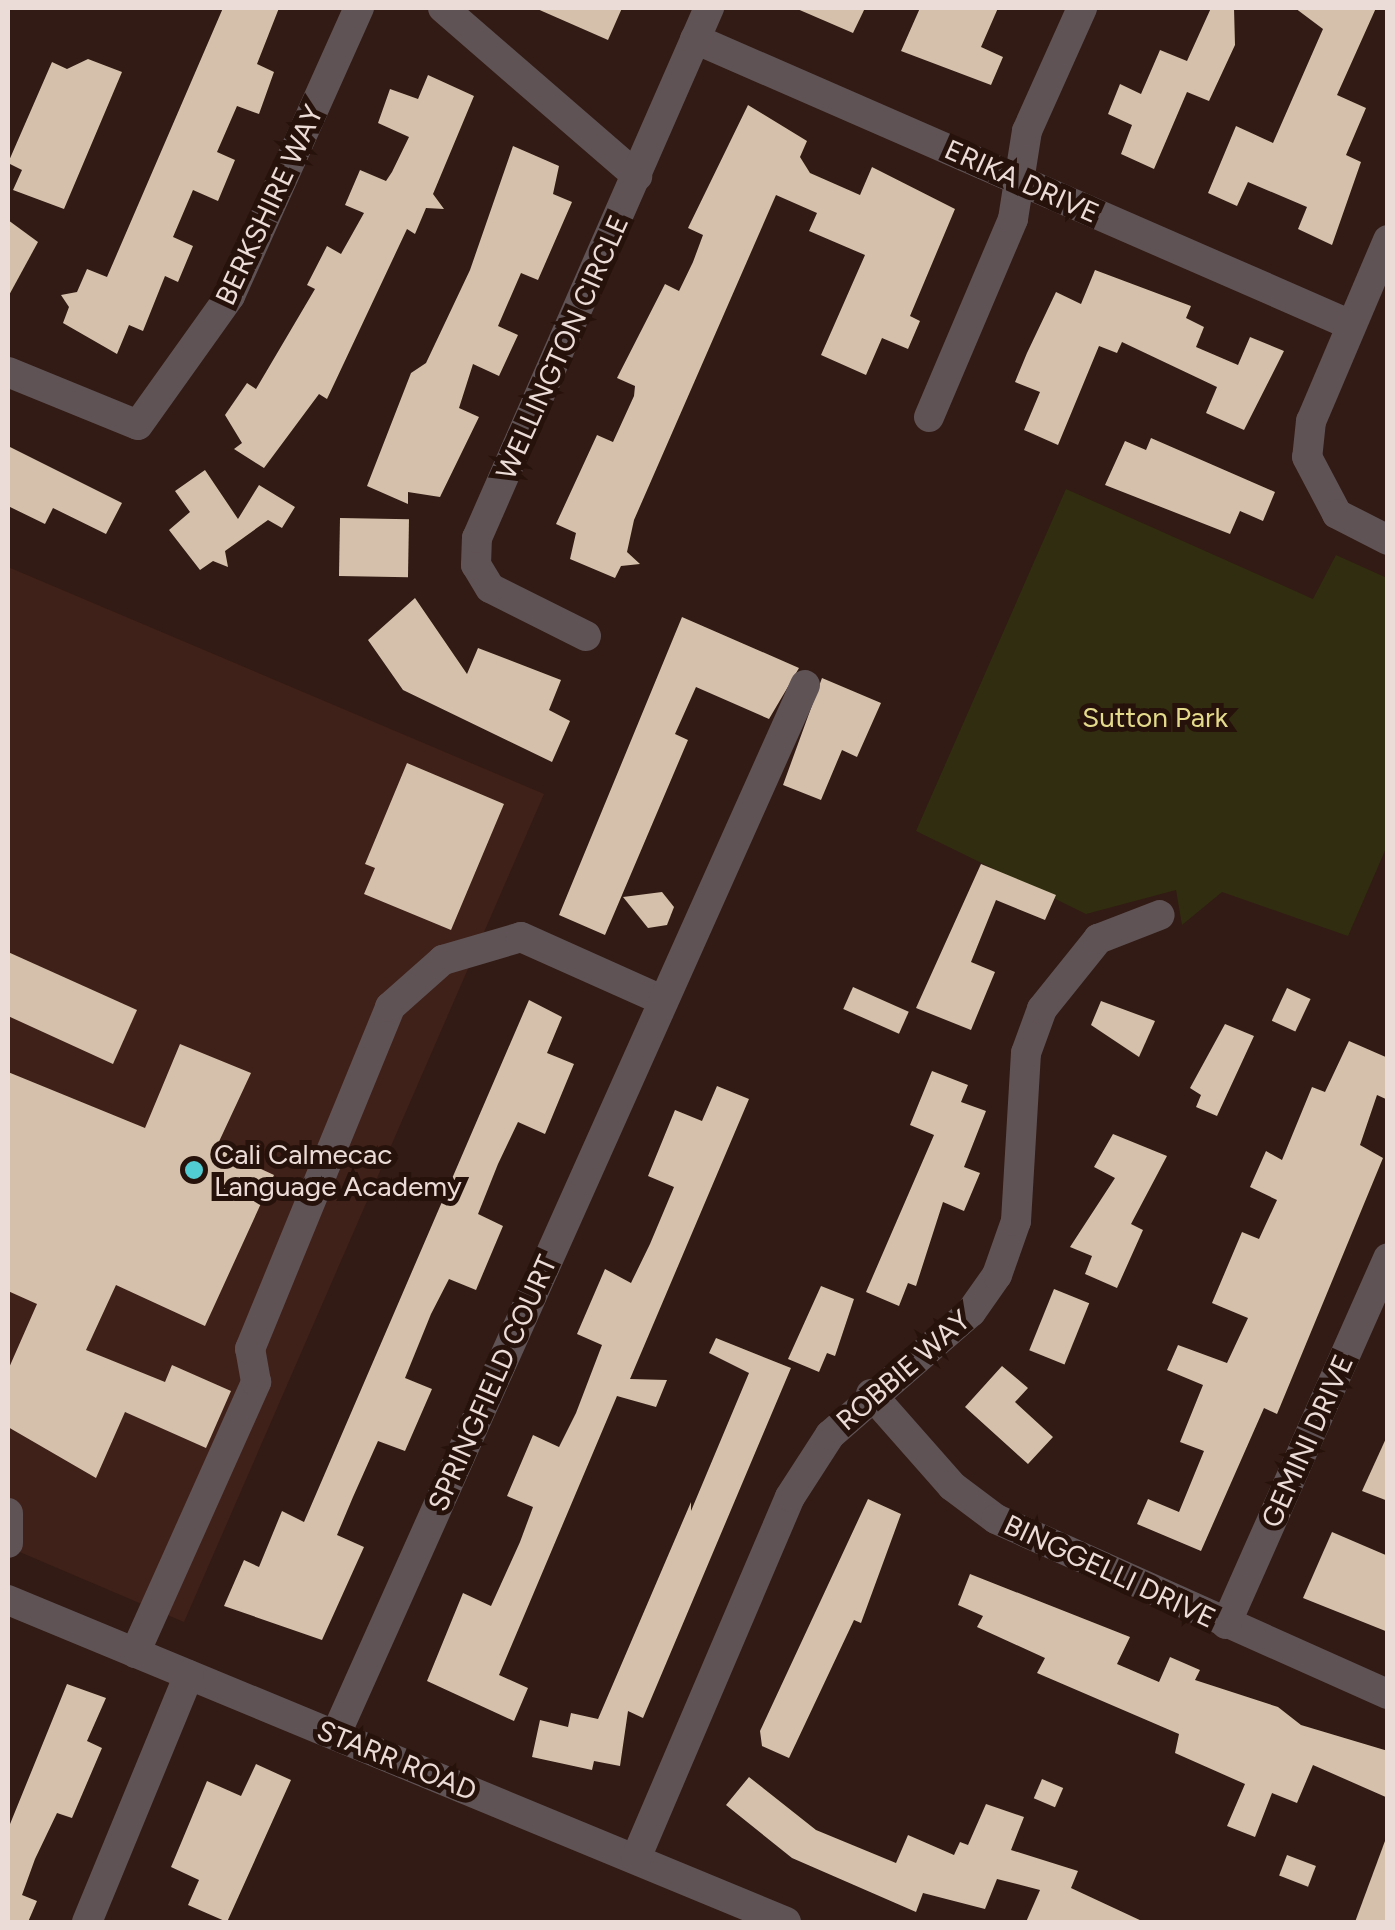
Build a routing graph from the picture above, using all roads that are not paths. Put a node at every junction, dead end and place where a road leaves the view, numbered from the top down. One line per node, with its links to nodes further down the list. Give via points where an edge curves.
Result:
1 (359, 8): 10 (street, BERKSHIRE WAY, via 230,296 138,425)
2 (443, 8): 6 (street)
3 (710, 8): 5 (street, WELLINGTON CIRCLE)
4 (1082, 8): 7 (street)
5 (696, 39): 6 (street, WELLINGTON CIRCLE); 7 (street, ERIKA DRIVE)
6 (638, 176): 13 (street, WELLINGTON CIRCLE, via 477,538 476,566 490,588)
7 (1014, 178): 9 (street, ERIKA DRIVE); 11 (street, via 1014,219)
8 (1388, 240): 9 (street)
9 (1349, 324): 12 (street, via 1306,457 1337,514)
10 (8, 372)
11 (929, 417)
12 (1388, 540)
13 (586, 636)
14 (805, 685): 16 (street, SPRINGFIELD COURT)
15 (1160, 914): 18 (street, ROBBIE WAY, via 1098,940 1049,996 1026,1054 1016,1222 997,1275 971,1312)
16 (662, 1000): 23 (street, via 521,937 443,960 390,1007 250,1349 256,1382); 26 (street, SPRINGFIELD COURT)
17 (1388, 1258): 22 (street, GEMINI DRIVE)
18 (871, 1394): 22 (street, BINGGELLI DRIVE, via 952,1486 996,1519); 27 (street, ROBBIE WAY, via 830,1434 790,1497)
19 (8, 1513): 20 (street)
20 (8, 1543)
21 (8, 1600): 23 (street, STARR ROAD)
22 (1226, 1624): 25 (street, BINGGELLI DRIVE)
23 (134, 1653): 24 (street, STARR ROAD)
24 (190, 1676): 26 (street, STARR ROAD); 28 (street)
25 (1388, 1694)
26 (336, 1734): 27 (street, STARR ROAD)
27 (636, 1858): 29 (street, STARR ROAD)
28 (87, 1922)
29 (786, 1922)

